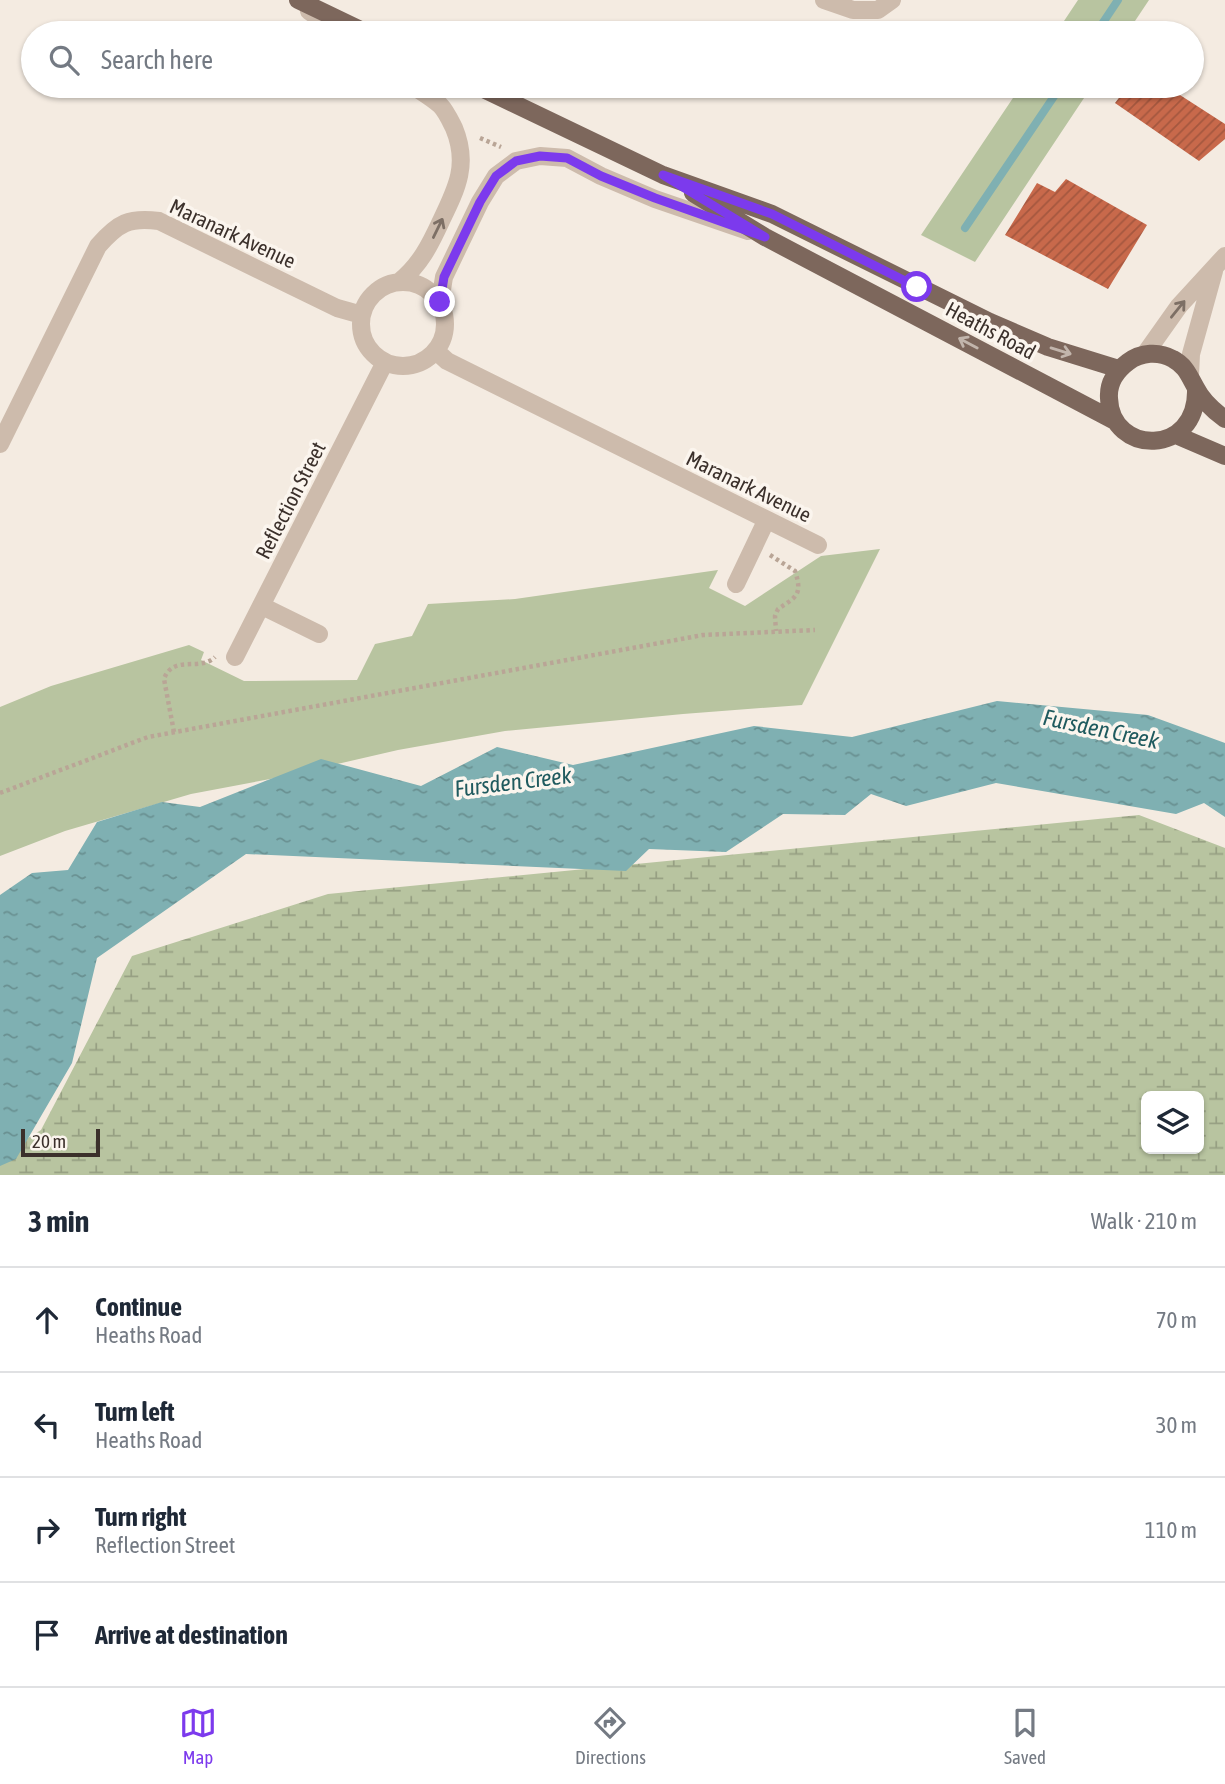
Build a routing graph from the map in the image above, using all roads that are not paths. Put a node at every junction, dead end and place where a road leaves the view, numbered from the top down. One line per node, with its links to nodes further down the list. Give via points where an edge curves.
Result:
1 (296, 0): 4 (street); 5 (main road)
2 (824, 0): 3 (street, via 853,9 878,10)
3 (892, 0)
4 (325, 21)
5 (341, 21)
6 (430, 98): 11 (street, one-way to 6, via 425,254 455,192 462,166 450,120)
7 (502, 98): 8 (main road, Heaths Road)
8 (663, 175): 9 (main road, Heaths Road); 17 (main road, Heaths Road, one-way to 17, via 772,214 1048,347)
9 (765, 237): 12 (street, via 655,198 567,158 540,156 516,161 496,176 444,277); 20 (main road, Heaths Road, one-way to 9)
10 (1220, 262): 15 (street, one-way to 10); 18 (street, via 1191,354)
11 (399, 282): 12 (street, via 422,286); 13 (street, via 375,293)
12 (440, 302): 14 (street, via 446,327)
13 (362, 315): 16 (street, via 366,343); 22 (street, Maranark Avenue, via 337,308 159,221 128,221 112,230 99,246)
14 (436, 351): 16 (street, via 413,365); 24 (street, Maranark Avenue, via 447,361)
15 (1145, 354): 17 (main road); 18 (main road, via 1171,358)
16 (386, 362): 27 (street, Reflection Street)
17 (1119, 369): 20 (main road, via 1109,394)
18 (1193, 382): 19 (main road); 21 (main road, via 1193,415)
19 (1225, 419)
20 (1115, 421): 21 (main road, via 1124,431 1149,441)
21 (1176, 435): 23 (main road)
22 (0, 444)
23 (1225, 456)
24 (766, 521): 25 (street, Maranark Avenue); 26 (street)
25 (818, 545)
26 (736, 584)
27 (262, 606): 28 (street); 29 (street, Reflection Street)
28 (320, 634)
29 (237, 654)

